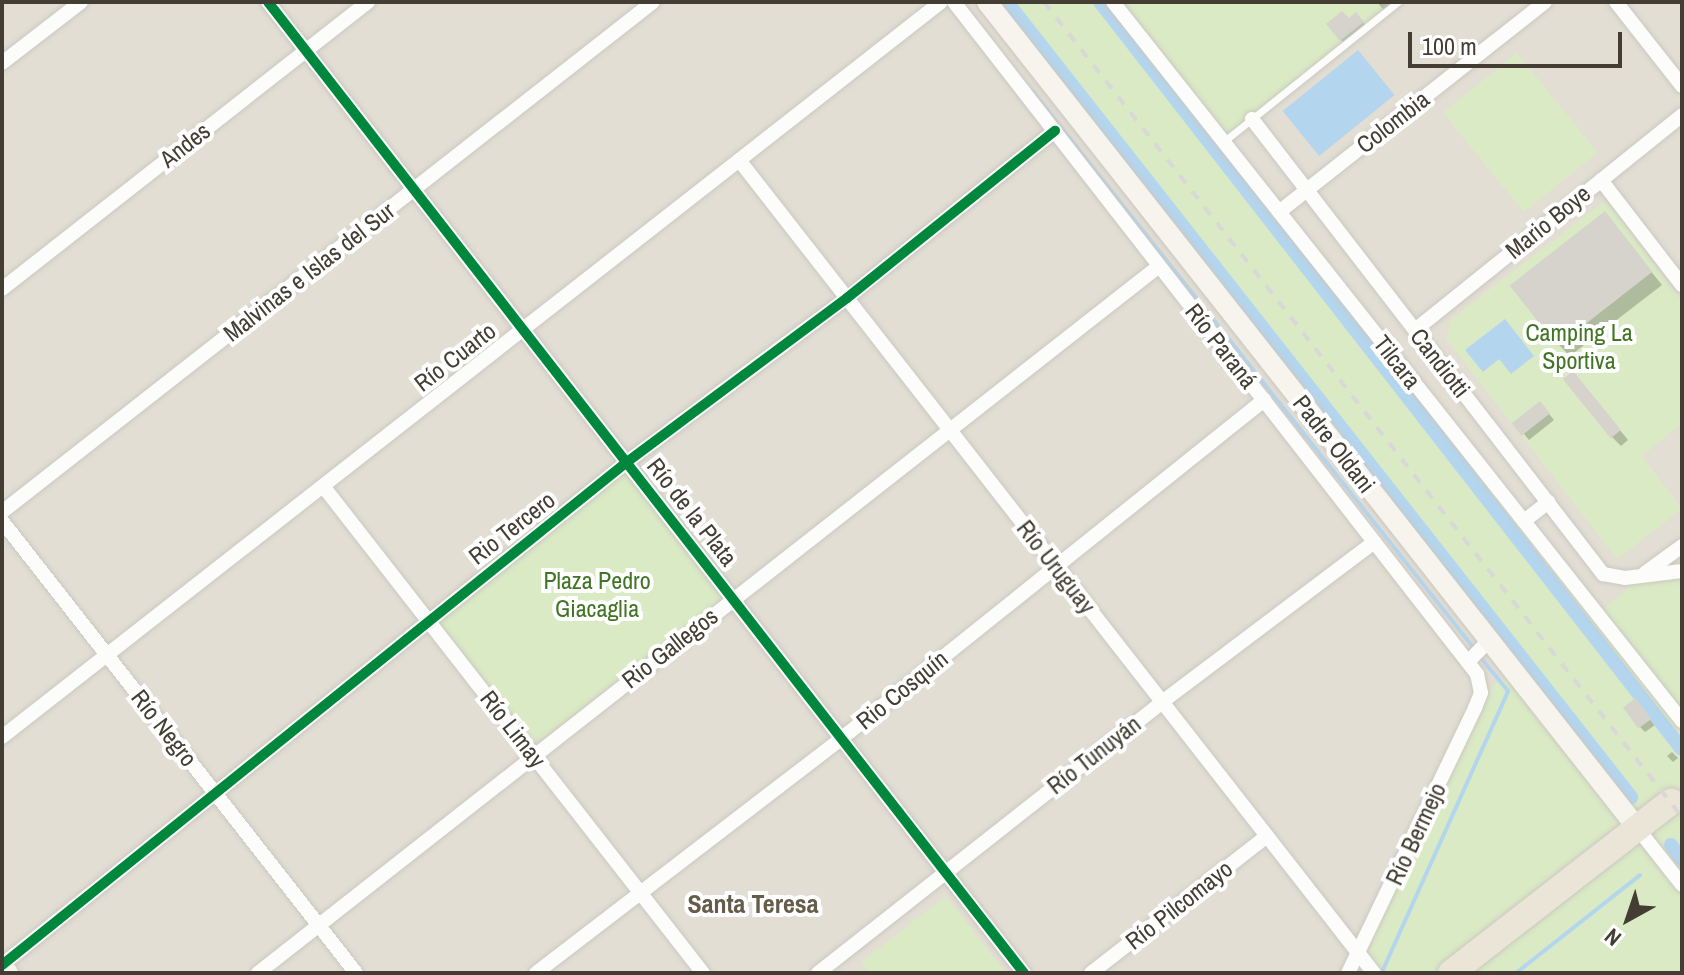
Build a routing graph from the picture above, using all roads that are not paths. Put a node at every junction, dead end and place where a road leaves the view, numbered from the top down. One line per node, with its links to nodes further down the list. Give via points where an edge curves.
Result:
1 (81, 2): 13 (street)
2 (268, 2): 12 (street, Río de la Plata)
3 (368, 2): 12 (street, Andes)
4 (653, 2): 21 (street, Malvinas e Islas del Sur)
5 (941, 2): 19 (street, Río Cuarto)
6 (954, 2): 17 (street, Río Paraná)
7 (987, 2): 45 (main road, Padre Oldani)
8 (1113, 2): 18 (street, Tilcara)
9 (1398, 2): 16 (lane)
10 (1545, 2): 22 (street, Colombia)
11 (1616, 2): 14 (street)
12 (306, 50): 21 (street, Río de la Plata); 26 (street, Andes)
13 (2, 63)
14 (1682, 86)
15 (1682, 115): 20 (street, Mario Boye)
16 (1252, 119): 18 (lane); 22 (street, Candiotti)
17 (1055, 131): 24 (street, Río Paraná); 27 (street, Rio Tercero)
18 (1223, 142): 23 (street, Tilcara)
19 (739, 160): 27 (street, Río Uruguay); 28 (street, Río Cuarto)
20 (1601, 180): 25 (street); 29 (street, Mario Boye)
21 (415, 189): 28 (street, Río de la Plata); 35 (street, Malvinas e Islas del Sur)
22 (1306, 190): 23 (street, Colombia); 29 (street, Candiotti)
23 (1279, 212): 37 (street, Tilcara)
24 (1159, 266): 30 (street, Río Paraná); 31 (street, Rio Gallegos)
25 (1682, 285)
26 (2, 289)
27 (847, 298): 31 (street, Río Uruguay); 32 (street, Rio Tercero)
28 (524, 329): 32 (street, Río de la Plata); 33 (street, Río Cuarto)
29 (1415, 330): 34 (street, Candiotti)
30 (1264, 400): 38 (street, Río Paraná); 40 (street, Rio Cosquín)
31 (949, 429): 40 (street, Río Uruguay); 43 (street, Rio Gallegos)
32 (627, 462): 43 (street, Río de la Plata); 44 (street, Rio Tercero)
33 (323, 486): 44 (street, Río Limay); 46 (street, Río Cuarto)
34 (1548, 502): 37 (street); 42 (street, Candiotti, via 1603,574)
35 (2, 512)
36 (2, 521): 46 (street, Río Negro)
37 (1524, 521): 50 (street, Tilcara)
38 (1374, 542): 47 (street, Río Paraná); 49 (street, Río Tunuyán)
39 (1682, 546): 42 (street)
40 (1056, 567): 49 (street, Río Uruguay); 52 (street, Rio Cosquín)
41 (1682, 571): 42 (street)
42 (1645, 574)
43 (733, 598): 52 (street, Río de la Plata); 53 (street, Rio Gallegos)
44 (428, 620): 53 (street, Río Limay); 54 (street, Rio Tercero)
45 (1489, 640): 47 (street); 56 (main road, Padre Oldani)
46 (107, 655): 51 (street, Río Cuarto); 54 (street, Río Negro)
47 (1468, 662): 48 (street, Río Paraná)
48 (1481, 693): 62 (street, Río Bermejo)
49 (1162, 702): 57 (street, Río Uruguay); 58 (street, Río Tunuyán)
50 (1682, 721)
51 (2, 737)
52 (842, 738): 58 (street, Río de la Plata); 60 (street, Rio Cosquín)
53 (534, 756): 60 (street, Río Limay); 61 (street, Rio Gallegos)
54 (214, 791): 61 (street, Río Negro); 63 (street, Rio Tercero)
55 (1676, 798): 56 (highway)
56 (1638, 829): 59 (street, Padre Oldani); 74 (highway)
57 (1267, 836): 62 (street, Río Uruguay); 71 (street, Río Pilcomayo)
58 (946, 872): 69 (street, Río Tunuyán); 70 (street, Río de la Plata)
59 (1682, 885)
60 (640, 892): 67 (street, Rio Cosquín); 68 (street, Río Limay)
61 (319, 926): 65 (street, Rio Gallegos); 66 (street, Río Negro)
62 (1359, 955): 72 (street, Río Bermejo); 73 (street, Río Uruguay)
63 (2, 965): 64 (main road)
64 (8, 973)
65 (258, 973)
66 (356, 973)
67 (536, 973)
68 (703, 973)
69 (818, 973)
70 (1024, 973)
71 (1091, 973)
72 (1348, 973)
73 (1374, 973)
74 (1451, 973)

